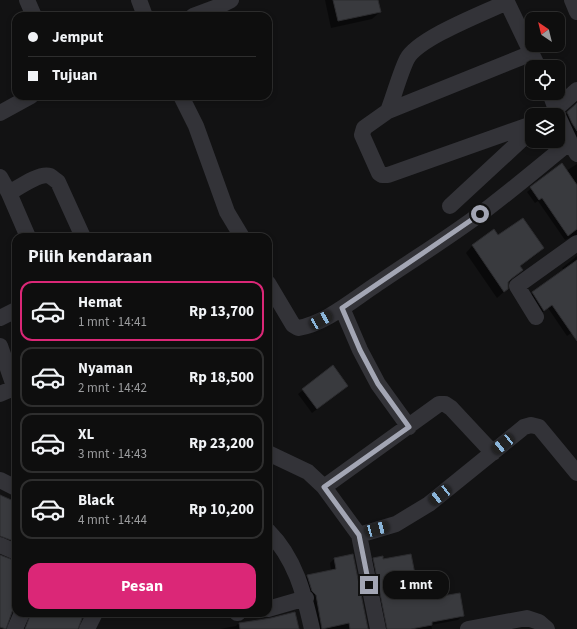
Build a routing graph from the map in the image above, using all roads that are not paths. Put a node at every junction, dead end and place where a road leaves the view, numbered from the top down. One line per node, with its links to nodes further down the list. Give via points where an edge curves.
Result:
1 (27, 0): 6 (street)
2 (139, 0): 7 (street)
3 (230, 0): 8 (street)
4 (572, 0): 9 (street)
5 (507, 1): 10 (street); 16 (street, via 437,34 422,44 407,58)
6 (32, 12)
7 (144, 12)
8 (204, 12)
9 (577, 12)
10 (535, 60)
11 (525, 63): 16 (street)
12 (577, 90): 15 (street)
13 (24, 100): 17 (street)
14 (183, 100): 27 (street, via 196,126 227,212)
15 (560, 108)
16 (388, 111): 18 (street, via 364,128 362,135 382,175)
17 (0, 113)
18 (525, 126)
19 (565, 132): 21 (street)
20 (525, 136): 24 (street)
21 (575, 151): 30 (street)
22 (0, 177): 23 (street)
23 (9, 193): 25 (street); 26 (street, via 35,178 50,176 58,182)
24 (450, 206)
25 (26, 233)
26 (81, 233)
27 (240, 233)
28 (577, 243): 32 (street, via 517,286)
29 (272, 290): 30 (street, via 288,319 298,328 321,320)
30 (342, 308): 36 (street, via 378,384)
31 (12, 312): 33 (street)
32 (536, 317)
33 (0, 318)
34 (0, 346): 35 (street)
35 (10, 391)
36 (409, 427): 37 (street, via 440,404 445,404 452,408); 42 (street)
37 (493, 453): 39 (street, via 524,427 531,425 539,427); 44 (street, via 429,504 396,524)
38 (272, 455): 42 (street, via 308,472)
39 (577, 473)
40 (0, 480): 41 (street)
41 (12, 486)
42 (324, 487): 44 (street)
43 (272, 535): 47 (street, via 290,560)
44 (359, 535): 54 (street)
45 (0, 545): 46 (street)
46 (12, 550)
47 (306, 598): 48 (street); 53 (street)
48 (272, 608)
49 (20, 617): 51 (street)
50 (93, 617): 52 (street)
51 (15, 629)
52 (87, 629)
53 (312, 629)
54 (378, 629)
55 (468, 629): 56 (street, via 527,618 539,622)
56 (547, 629)

